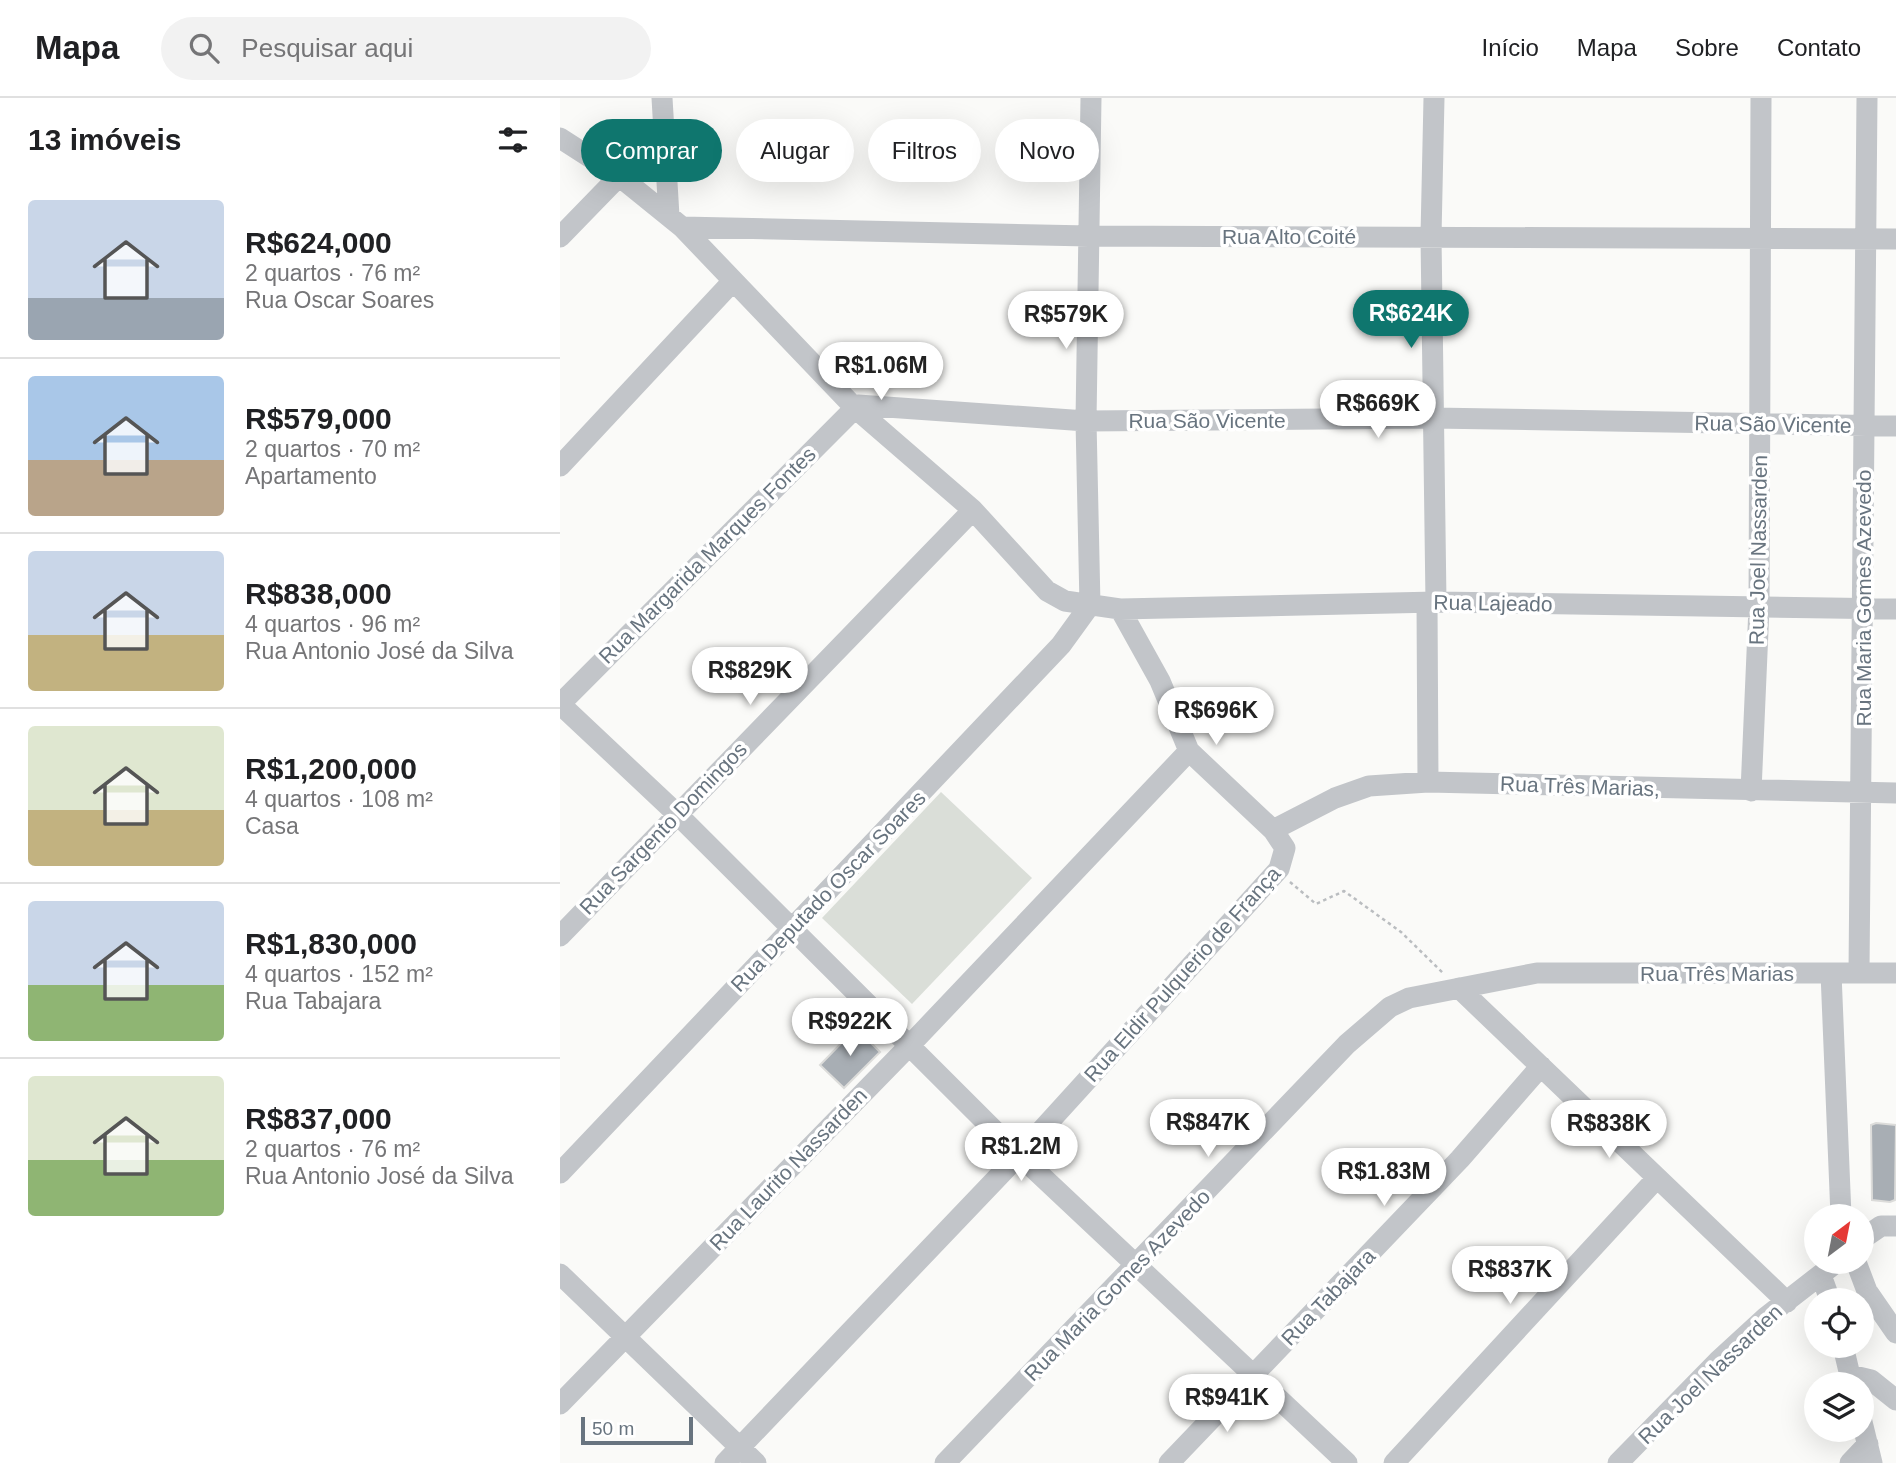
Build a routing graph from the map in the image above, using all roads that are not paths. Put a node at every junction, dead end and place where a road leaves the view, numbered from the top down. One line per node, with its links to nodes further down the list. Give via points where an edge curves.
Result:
1 (662, 98): 6 (street)
2 (1091, 98): 13 (street)
3 (1434, 98): 14 (street)
4 (1761, 98): 16 (street, Rua Joel Nassarden)
5 (1867, 98): 17 (street, Rua Maria Gomes Azevedo)
6 (662, 119)
7 (560, 138): 8 (street, Rua Lajeado)
8 (581, 152)
9 (613, 182): 15 (street)
10 (626, 182): 12 (street, Rua Lajeado)
11 (669, 182): 12 (street)
12 (675, 221): 13 (street, Rua Alto Coité); 19 (street, Rua Lajeado)
13 (1088, 236): 14 (street, Rua Alto Coité); 22 (street)
14 (1431, 236): 16 (street, Rua Alto Coité); 21 (street)
15 (560, 237)
16 (1759, 238): 17 (street, Rua Alto Coité); 23 (street, Rua Joel Nassarden)
17 (1866, 239): 18 (street, Rua Alto Coité); 24 (street, Rua Maria Gomes Azevedo)
18 (1896, 239)
19 (733, 281): 20 (street, Rua Lajeado); 26 (street)
20 (854, 407): 22 (street, Rua São Vicente, via 866,404); 27 (street, Rua Lajeado); 34 (street, Rua Margarida Marques Fontes)
21 (1433, 418): 22 (street, Rua São Vicente); 23 (street, Rua São Vicente); 28 (street)
22 (1086, 421): 29 (street)
23 (1760, 422): 24 (street, Rua São Vicente); 30 (street, Rua Joel Nassarden)
24 (1865, 426): 25 (street, Rua São Vicente); 31 (street, Rua Maria Gomes Azevedo)
25 (1896, 426)
26 (560, 466)
27 (973, 510): 29 (street, Rua Lajeado, via 1048,591 1065,601); 40 (street, Rua Sargento Domingos)
28 (1432, 602): 30 (street, Rua Lajeado); 32 (street, Rua Lajeado); 36 (street)
29 (1090, 605): 32 (street, Rua Lajeado); 42 (street, Rua Deputado Oscar Soares, via 1062,645)
30 (1759, 607): 31 (street, Rua Lajeado); 37 (street, Rua Joel Nassarden)
31 (1861, 608): 33 (street, Rua Lajeado); 38 (street, Rua Maria Gomes Azevedo)
32 (1121, 609): 35 (street, via 1160,681)
33 (1896, 609)
34 (560, 704): 40 (street)
35 (1189, 751): 41 (street); 49 (street, Rua Laurito Nassarden)
36 (1428, 782): 37 (street, Rua Três Marias,); 41 (street, Rua Três Marias,, via 1369,786)
37 (1751, 791): 38 (street, Rua Três Marias,)
38 (1862, 793): 39 (street, Rua Três Marias,); 44 (street, Rua Maria Gomes Azevedo)
39 (1896, 793)
40 (677, 813): 42 (street); 43 (street, Rua Sargento Domingos)
41 (1273, 830): 51 (street, Rua Eldir Pulquerio de França, via 1285,848 1279,869)
42 (790, 930): 49 (street); 52 (street, Rua Deputado Oscar Soares)
43 (560, 936)
44 (1859, 972): 46 (street, Rua Três Marias); 47 (street, Rua Três Marias)
45 (1537, 973): 46 (street, Rua Três Marias); 48 (street, Rua Maria Gomes Azevedo)
46 (1831, 973): 54 (street)
47 (1896, 973)
48 (1459, 988): 50 (street); 57 (street, Rua Maria Gomes Azevedo, via 1409,998 1390,1007 1347,1044)
49 (910, 1045): 51 (street); 63 (street, Rua Laurito Nassarden)
50 (1541, 1066): 53 (street); 64 (street, Rua Tabajara, via 1460,1159)
51 (1019, 1155): 57 (street); 69 (street, Rua Eldir Pulquerio de França)
52 (560, 1173)
53 (1657, 1178): 61 (street); 74 (street)
54 (1841, 1204)
55 (1896, 1226): 56 (street)
56 (1874, 1231)
57 (1137, 1264): 64 (street); 71 (street, Rua Maria Gomes Azevedo)
58 (560, 1274): 63 (street)
59 (1822, 1274): 61 (street, Rua Joel Nassarden)
60 (1861, 1274): 62 (street)
61 (1787, 1302): 75 (street, Rua Joel Nassarden, via 1718,1361)
62 (1896, 1333)
63 (625, 1337): 67 (street, Rua Laurito Nassarden); 69 (street)
64 (1254, 1375): 72 (street, Rua Tabajara); 73 (street)
65 (1874, 1382): 66 (street)
66 (1896, 1400)
67 (560, 1404)
68 (1870, 1454): 76 (street)
69 (733, 1455): 70 (street)
70 (756, 1463)
71 (945, 1463)
72 (1169, 1463)
73 (1347, 1463)
74 (1394, 1463)
75 (1618, 1463)
76 (1850, 1463)

